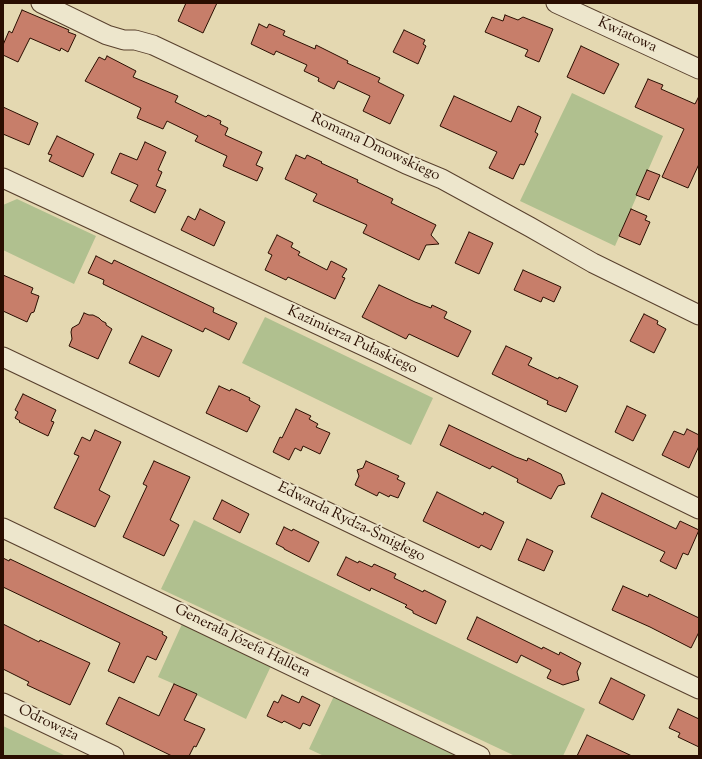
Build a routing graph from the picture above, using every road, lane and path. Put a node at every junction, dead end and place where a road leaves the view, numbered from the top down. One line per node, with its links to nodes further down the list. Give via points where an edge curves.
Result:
1 (41, 3): 5 (street, Romana Dmowskiego, via 107,35 153,45 442,179 593,263)
2 (556, 3): 3 (street, Kwiatowa)
3 (699, 69)
4 (3, 178): 7 (street, Kazimierza Pułaskiego, via 383,355)
5 (699, 314)
6 (3, 357): 9 (street, Edwarda Rydza-Śmigłego)
7 (699, 509)
8 (3, 528): 12 (street, Generała Józefa Hallera)
9 (699, 689)
10 (3, 703): 11 (street, Odrowąża)
11 (114, 756)
12 (480, 756)

